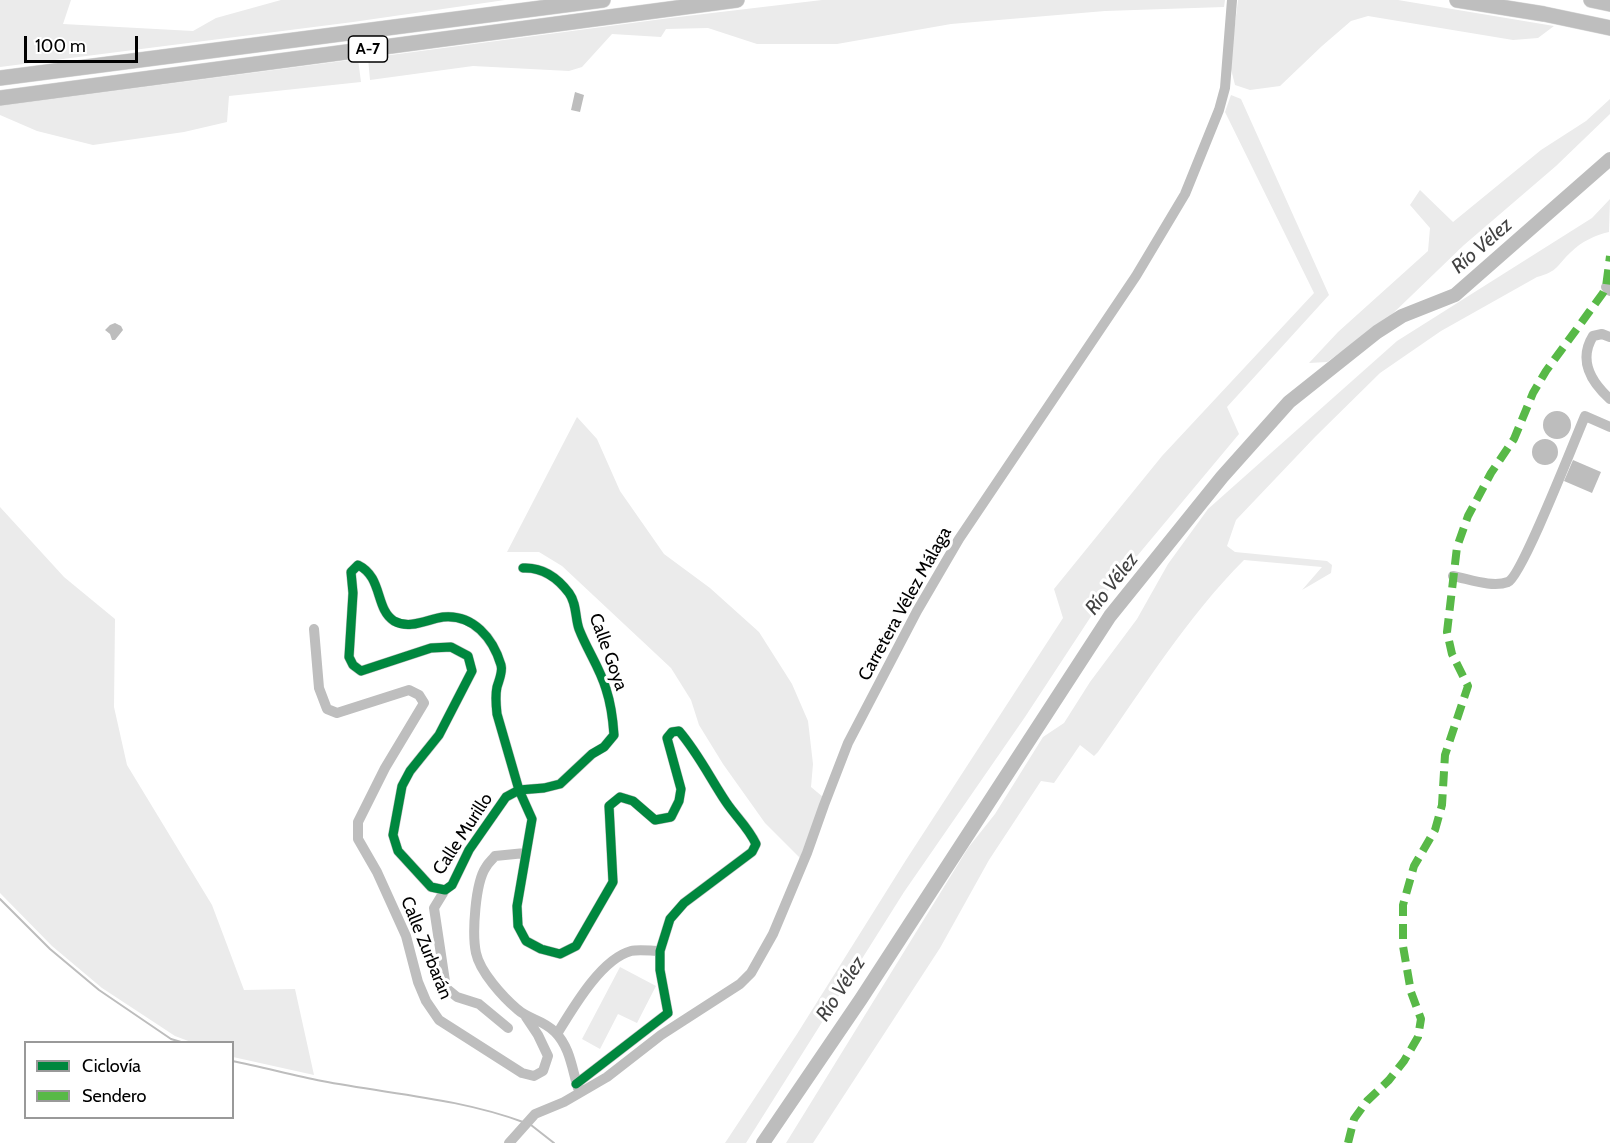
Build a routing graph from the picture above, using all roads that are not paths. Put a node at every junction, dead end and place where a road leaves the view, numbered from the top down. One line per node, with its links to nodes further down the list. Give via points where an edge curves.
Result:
1 (603, 0): 8 (highway, A-7)
2 (737, 0): 9 (highway, A-7)
3 (1232, 0): 23 (street, Carretera Vélez Málaga, via 1225,88 1185,194 1136,276 937,574 848,743 805,860 761,958 740,984 661,1035 607,1077)
4 (1457, 0): 7 (highway)
5 (1591, 0): 6 (highway)
6 (1610, 4)
7 (1610, 28)
8 (0, 78)
9 (0, 98)
10 (1610, 337): 11 (street, via 1593,336 1585,356 1593,381)
11 (1610, 399)
12 (1610, 426): 14 (street, via 1585,416 1531,545 1513,578 1494,584)
13 (523, 568): 16 (street, Calle Goya, via 544,570 574,601 581,635 606,688 614,735 560,784)
14 (1453, 576)
15 (314, 629): 20 (street, Calle Zurbarán, via 319,688 327,709 337,713 409,690 424,703 384,768 358,822 358,839 406,936 426,1002 439,1020 522,1073 534,1076 543,1071 548,1056)
16 (519, 790): 17 (street, via 532,819); 18 (street, Calle Murillo, via 506,797 452,885); 18 (street, Calle Murillo, via 495,702 502,668 480,627 460,617 404,624 394,621 367,569 358,565 351,572 349,657 353,666 361,671 431,648 451,647 468,656 472,671 439,735 402,786 393,835 398,851 424,880 431,887)
17 (525, 853): 19 (street, via 518,926 526,941 560,954 576,946 613,882 609,806 620,797 633,801 656,820 671,817 681,789 667,738 679,731 756,844 752,852 684,903 670,919); 20 (street, Calle Zurbarán, via 495,856 485,867 475,931 476,955 492,982)
18 (445, 890): 21 (street, Calle Murillo, via 434,908 446,987 457,997 479,1004)
19 (660, 951): 22 (street, via 632,951 610,962); 23 (street, via 668,1012)
20 (526, 1017): 22 (street, Calle Zurbarán, via 540,1019)
21 (508, 1028)
22 (557, 1034): 23 (street, via 568,1054)
23 (578, 1089): 24 (street, Carretera Vélez Málaga, via 535,1114)
24 (509, 1143)

